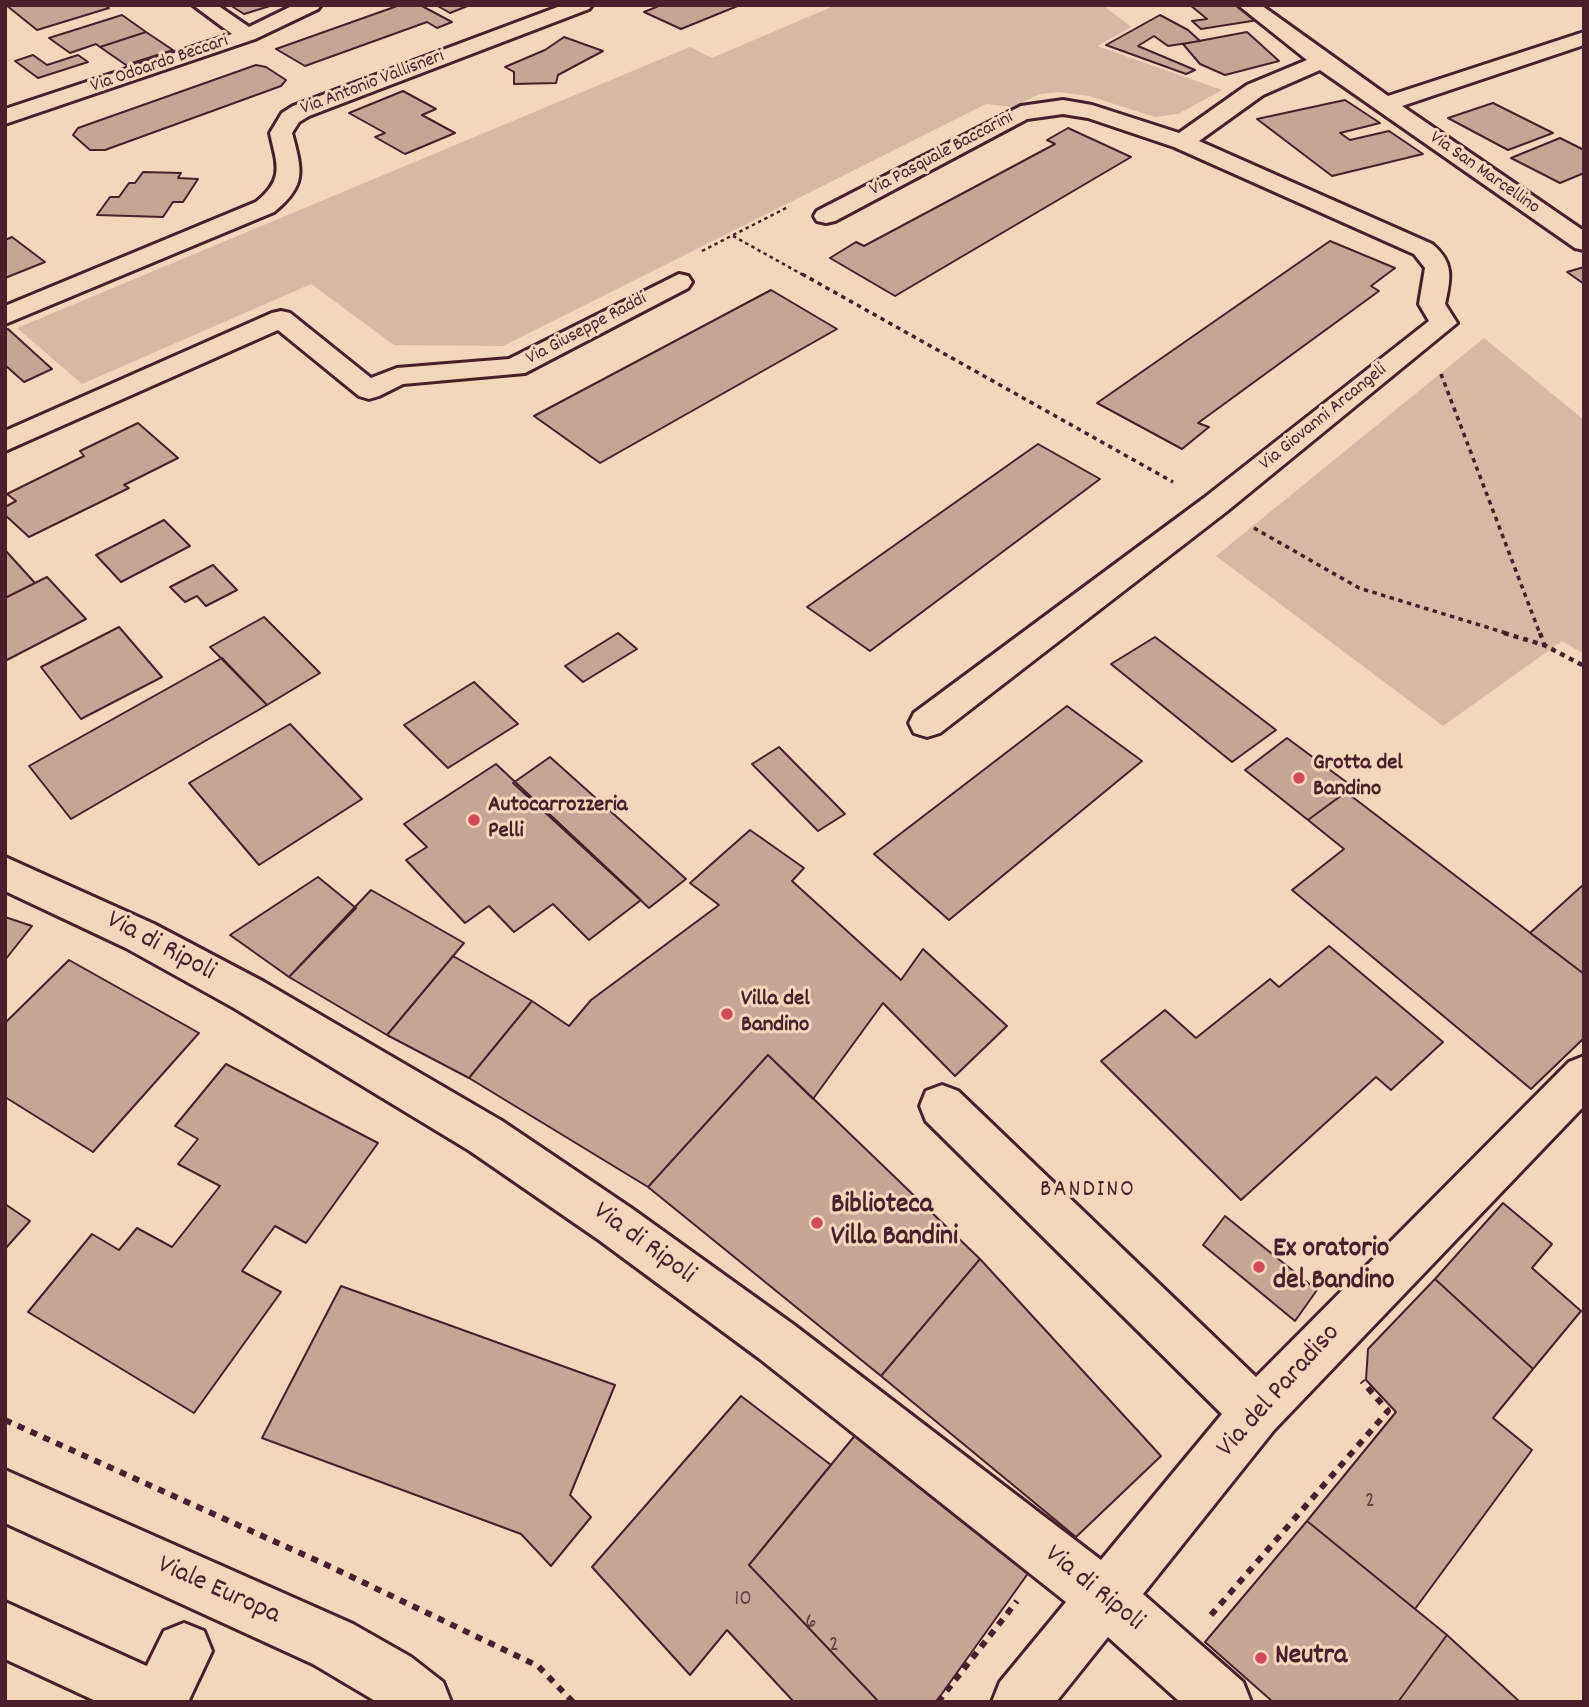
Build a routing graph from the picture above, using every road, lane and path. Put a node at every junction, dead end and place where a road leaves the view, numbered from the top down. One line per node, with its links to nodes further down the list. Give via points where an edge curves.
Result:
1 (203, 5): 5 (street)
2 (311, 5): 5 (street, Via Odoardo Beccari)
3 (582, 5): 15 (street, Via Antonio Vallisneri, via 301,111 281,133 289,184 265,207)
4 (1248, 5): 7 (street, Via San Marcellino)
5 (248, 35): 9 (street, Via Odoardo Beccari)
6 (1584, 38): 8 (street)
7 (1322, 61): 8 (street, Via San Marcellino); 10 (street, via 1255,90)
8 (1384, 104): 13 (street, Via San Marcellino)
9 (5, 117)
10 (1182, 142): 11 (street, Via Pasquale Baccarini, via 1093,112 1063,107 1029,110); 16 (street, Via Giovanni Arcangeli, via 1435,257 1440,268 1432,304 1444,323)
11 (826, 216): 12 (path, via 799,202)
12 (733, 236): 14 (path, via 667,268); 18 (path)
13 (1584, 243)
14 (679, 282): 17 (street, Via Giuseppe Raddi, via 515,367 397,376 369,390 281,319)
15 (5, 316)
16 (1426, 337): 18 (street, Via Giovanni Arcangeli); 19 (path)
17 (5, 442)
18 (1215, 505): 19 (path, via 1359,588); 21 (street, Via Giovanni Arcangeli)
19 (1544, 645): 20 (path)
20 (1584, 666)
21 (926, 723)
22 (5, 873): 30 (street, Via di Ripoli, via 140,936 249,995 486,1136 777,1342)
23 (1584, 1076): 26 (street, Via del Paradiso)
24 (942, 1106): 26 (street)
25 (1361, 1369): 31 (path, via 1362,1381 1388,1411)
26 (1256, 1412): 30 (street, Via del Paradiso)
27 (5, 1420): 36 (path, via 538,1666)
28 (5, 1496): 35 (street, Viale Europa, via 333,1644 391,1677)
29 (1022, 1594): 37 (path)
30 (1107, 1599): 38 (street, Via del Paradiso); 39 (street, Via di Ripoli)
31 (1209, 1618)
32 (5, 1629): 34 (street)
33 (184, 1651): 34 (street)
34 (159, 1701)
35 (423, 1702)
36 (573, 1702)
37 (938, 1702)
38 (1020, 1702)
39 (1223, 1702)

